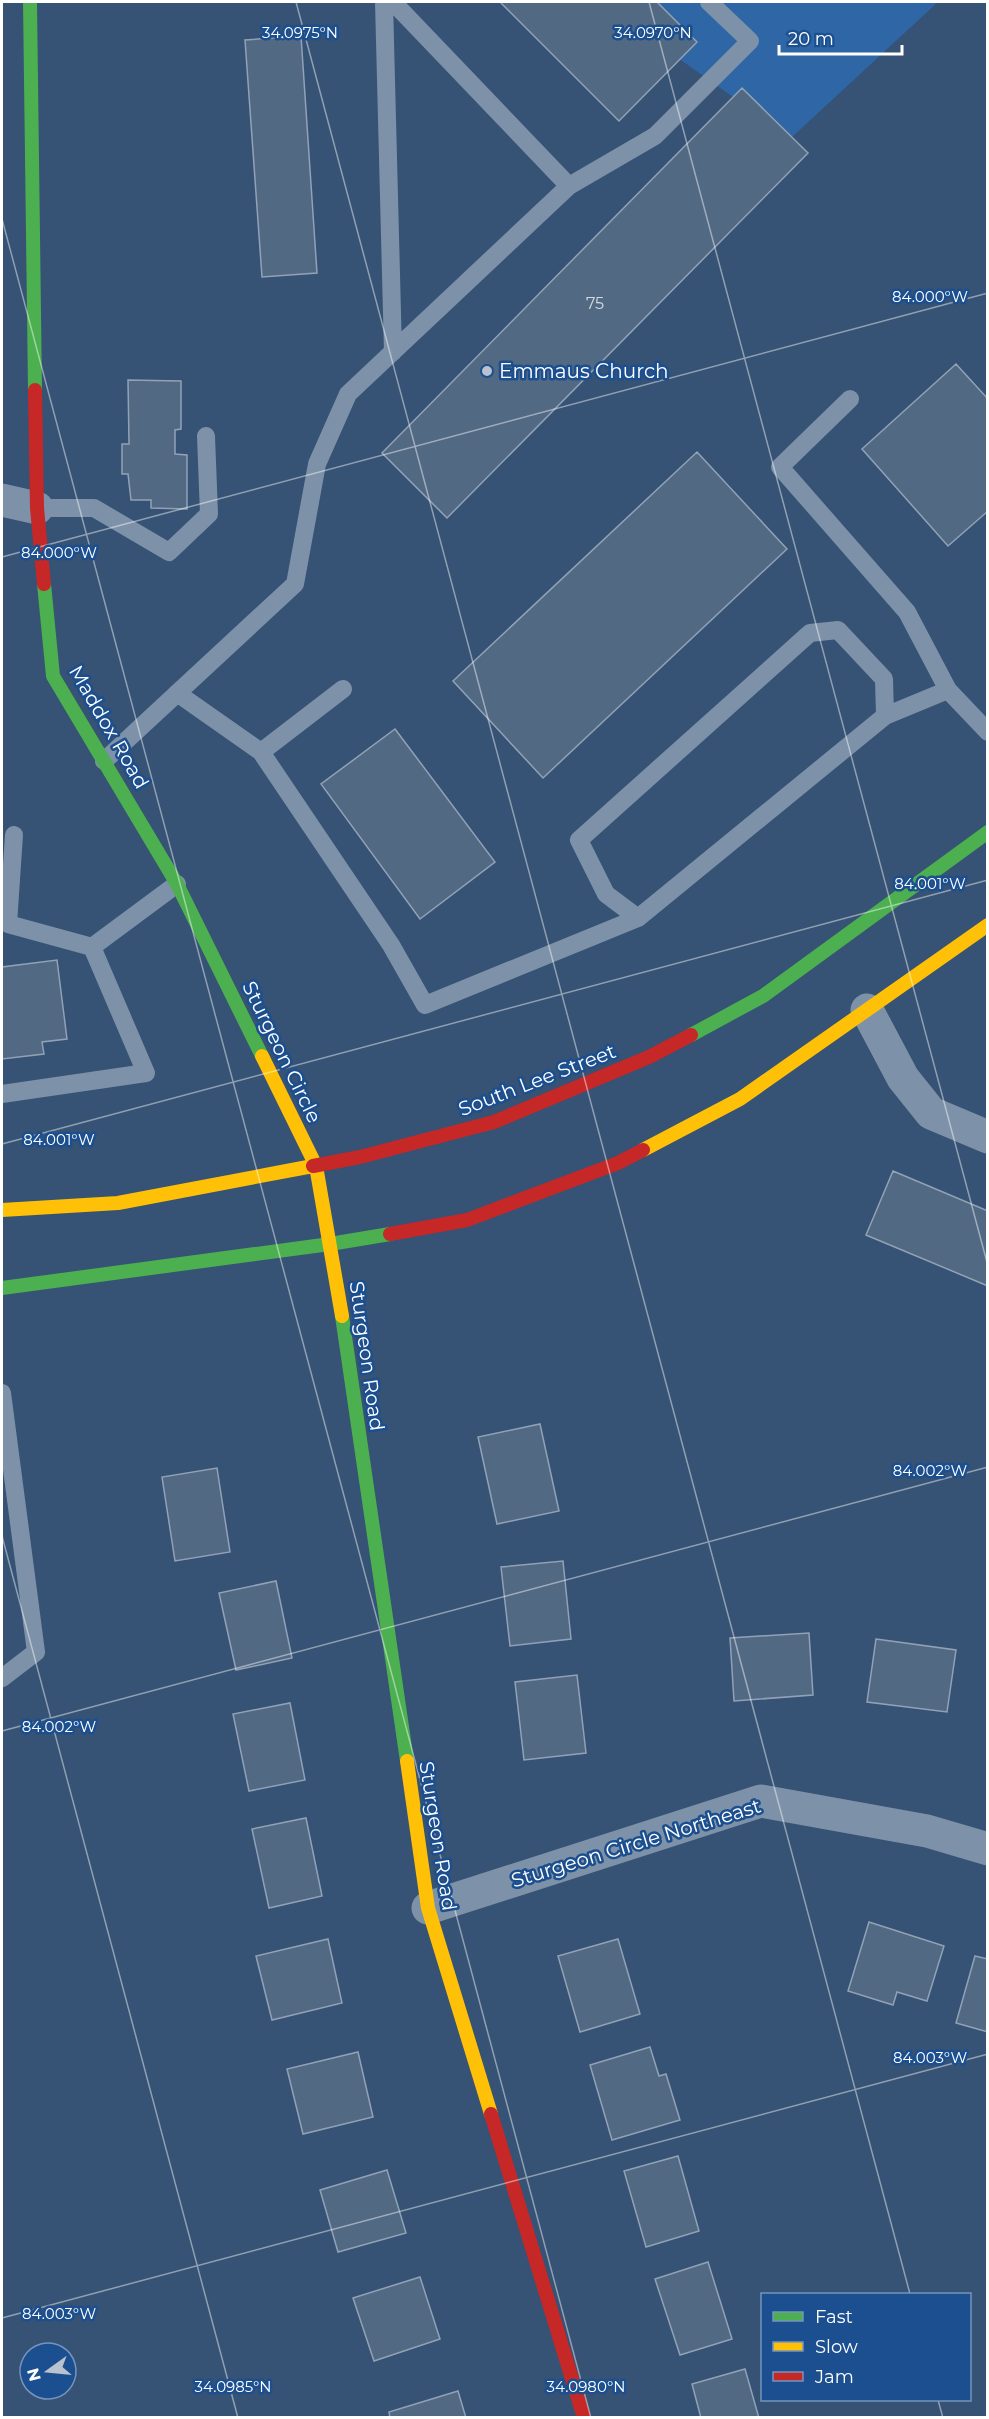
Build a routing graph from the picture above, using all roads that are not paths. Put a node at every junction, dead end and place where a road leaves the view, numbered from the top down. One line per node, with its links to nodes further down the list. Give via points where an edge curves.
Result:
1 (30, 2): 10 (street, Maddox Road)
2 (384, 2): 6 (lane)
3 (393, 2): 5 (lane)
4 (709, 2): 5 (lane, via 750,41 655,136)
5 (569, 186): 6 (lane)
6 (393, 352): 13 (lane, via 348,394 317,464 295,584)
7 (850, 399): 12 (lane, via 780,467 907,612)
8 (206, 436): 10 (lane, via 209,514 169,552 94,508)
9 (2, 500): 10 (street)
10 (37, 508): 17 (street, Maddox Road, via 53,676)
11 (343, 689): 16 (lane)
12 (948, 690): 14 (lane); 15 (lane)
13 (177, 693): 16 (lane); 17 (lane)
14 (885, 716): 21 (lane); 21 (lane, via 884,679 838,630 810,633 579,840 606,894)
15 (987, 732)
16 (261, 752): 21 (lane, via 391,945 424,1005)
17 (104, 761): 20 (street, Maddox Road)
18 (987, 832): 27 (street, South Lee Street, via 763,996 649,1057 494,1122)
19 (14, 836): 23 (lane, via 8,924)
20 (177, 884): 23 (lane); 27 (street, Sturgeon Circle)
21 (638, 918)
22 (987, 925): 24 (street)
23 (92, 947): 25 (lane, via 146,1073)
24 (867, 1010): 26 (street, via 903,1078 931,1113); 29 (street, via 740,1099 618,1163 466,1220)
25 (2, 1094)
26 (987, 1137)
27 (316, 1166): 28 (street, South Lee Street, via 118,1203); 29 (street, Sturgeon Circle)
28 (2, 1210)
29 (330, 1244): 30 (street); 34 (street, Sturgeon Road)
30 (2, 1288)
31 (2, 1393): 32 (lane, via 36,1652)
32 (2, 1678)
33 (987, 1849): 34 (street, Sturgeon Circle Northeast, via 927,1831 761,1801)
34 (428, 1908): 35 (street, Sturgeon Road)
35 (584, 2418)

